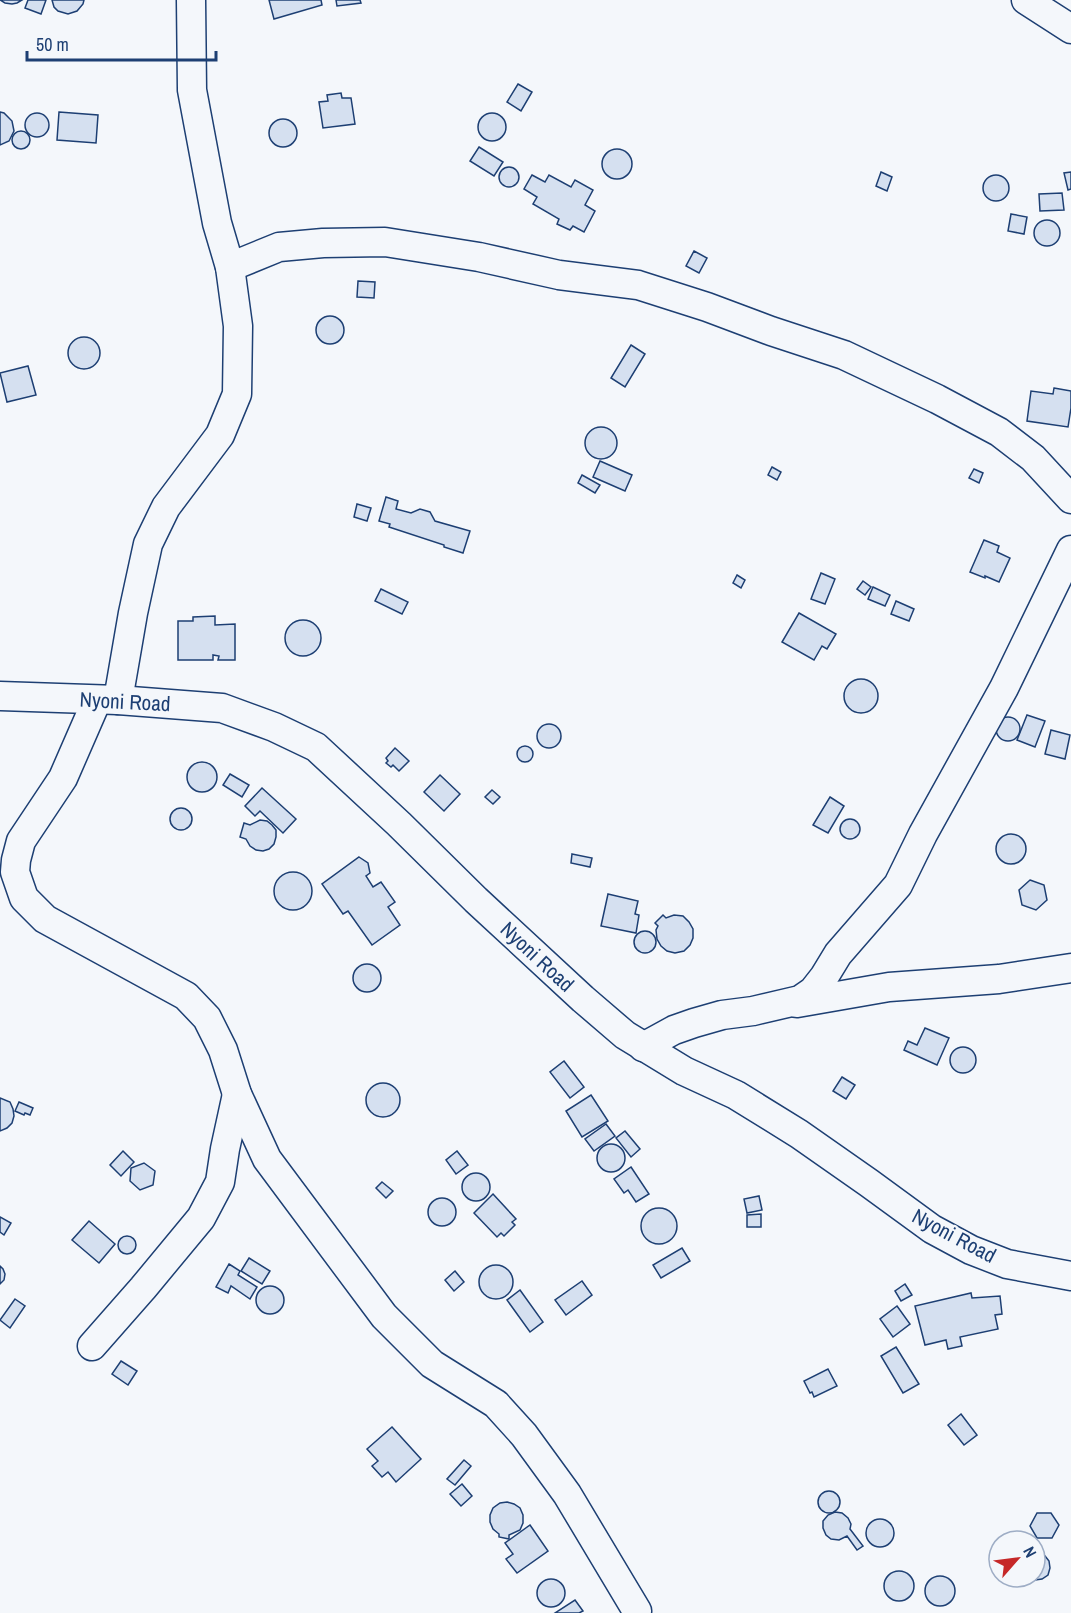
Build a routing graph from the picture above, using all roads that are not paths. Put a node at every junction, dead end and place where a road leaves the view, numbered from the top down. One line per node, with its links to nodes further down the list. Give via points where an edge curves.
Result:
1 (191, 0): 4 (street, via 192,90 217,223)
2 (1026, 0): 3 (street)
3 (1071, 29)
4 (230, 267): 5 (street, via 279,247 385,242 559,275 638,285 844,355 937,399 999,432 1033,458); 8 (street, via 238,326 237,394 220,435 165,507 148,544)
5 (1071, 499)
6 (1071, 550): 11 (street, via 1004,688 898,885 838,954 813,991 800,1000)
7 (0, 696): 8 (street, Nyoni Road)
8 (108, 700): 9 (street, via 21,841); 12 (street, Nyoni Road, via 222,708 316,747 583,999)
9 (7, 880): 13 (street, via 45,918 186,996 207,1018 223,1050)
10 (1071, 968): 11 (street, via 999,979 889,987)
11 (764, 1009): 12 (street, via 694,1023)
12 (644, 1047): 14 (street, Nyoni Road, via 736,1095 799,1134 932,1229 971,1250 1007,1264)
13 (237, 1094): 15 (street, via 220,1182 201,1218); 16 (street, via 267,1160 384,1316 432,1364 496,1404 524,1434 567,1494)
14 (1071, 1276)
15 (92, 1346)
16 (637, 1611)

